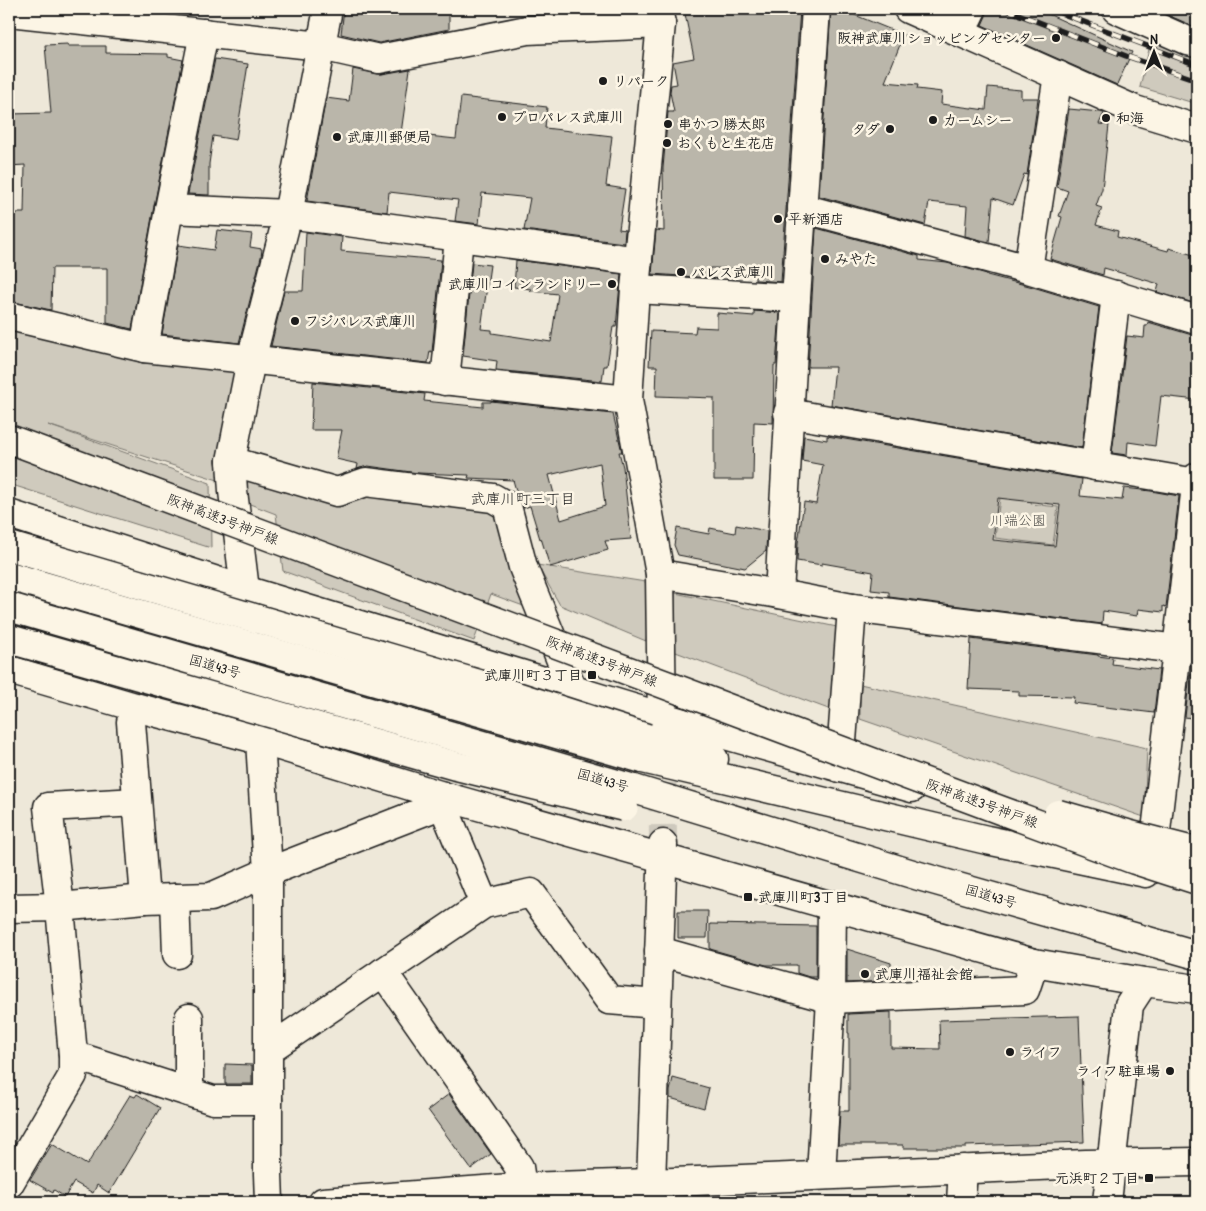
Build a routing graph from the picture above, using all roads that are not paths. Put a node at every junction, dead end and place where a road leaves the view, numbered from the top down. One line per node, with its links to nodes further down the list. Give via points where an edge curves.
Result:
1 (328, 9): 10 (main road)
2 (816, 9): 13 (main road)
3 (908, 9): 7 (main road)
4 (1128, 11): 9 (main road)
5 (9, 12): 8 (main road)
6 (660, 16): 10 (main road, via 527,30 379,59); 17 (main road)
7 (966, 20): 11 (main road)
8 (204, 33): 10 (main road); 14 (main road)
9 (1197, 43)
10 (321, 46): 15 (main road)
11 (1058, 76): 12 (main road, via 1135,110); 18 (main road)
12 (1197, 129)
13 (802, 208): 18 (main road); 21 (main road)
14 (169, 209): 15 (main road); 24 (main road)
15 (288, 214): 16 (main road); 25 (main road)
16 (458, 238): 17 (main road); 26 (main road)
17 (638, 261): 19 (main road)
18 (1028, 269): 20 (main road)
19 (635, 289): 21 (main road); 27 (main road)
20 (1116, 295): 23 (main road); 32 (main road)
21 (796, 298): 28 (main road)
22 (9, 316): 24 (main road)
23 (1197, 320)
24 (144, 348): 25 (main road)
25 (251, 360): 26 (main road); 31 (main road)
26 (445, 381): 27 (main road)
27 (628, 400): 36 (main road)
28 (788, 413): 32 (main road); 39 (main road)
29 (9, 433): 54 (main road, 阪神高速3号神戸線, bridge, via 851,751 934,778)
30 (9, 439): 58 (main road, 阪神高速3号神戸線, bridge)
31 (231, 460): 38 (main road); 45 (main road, via 337,492 366,482 493,498 507,506 523,566)
32 (1095, 466): 33 (main road)
33 (1197, 480): 43 (main road)
34 (9, 514): 38 (main road)
35 (9, 546): 47 (main road, bridge)
36 (660, 574): 39 (main road); 47 (main road)
37 (9, 576): 47 (main road, bridge)
38 (245, 590): 45 (main road); 48 (main road)
39 (779, 594): 41 (main road)
40 (9, 607): 51 (main road, 国道43号, bridge)
41 (852, 608): 43 (main road); 49 (main road)
42 (9, 639): 51 (main road, bridge, via 456,766)
43 (1187, 648): 55 (main road)
44 (9, 670): 46 (main road)
45 (573, 690): 47 (main road)
46 (135, 707): 48 (main road); 52 (main road, via 131,722)
47 (653, 735): 49 (main road); 58 (main road, via 816,800 987,840)
48 (260, 740): 50 (main road); 57 (main road)
49 (840, 768): 55 (main road)
50 (443, 796): 53 (main road); 57 (main road, via 430,809); 61 (main road, via 445,810)
51 (629, 798): 67 (main road, 国道43号, via 812,843)
52 (137, 802): 60 (main road); 63 (main road, via 48,807)
53 (663, 851): 62 (main road); 65 (main road)
54 (1197, 852)
55 (1153, 857): 56 (main road)
56 (1197, 868)
57 (268, 872): 59 (main road, via 210,897); 75 (main road)
58 (1197, 882)
59 (175, 898): 60 (main road); 66 (main road)
60 (145, 899): 63 (main road)
61 (484, 904): 69 (main road); 73 (main road, via 531,893 610,1000)
62 (832, 905): 68 (main road); 72 (main road)
63 (60, 906): 64 (main road); 76 (main road)
64 (9, 908)
65 (659, 951): 72 (main road); 73 (main road)
66 (177, 954)
67 (1197, 955)
68 (1034, 963): 70 (main road); 72 (main road, via 1026,990)
69 (383, 972): 75 (main road); 84 (main road, via 519,1167)
70 (1144, 982): 71 (main road); 80 (main road, via 1129,1005)
71 (1197, 989)
72 (831, 999): 82 (main road)
73 (657, 1004): 85 (main road)
74 (189, 1018): 77 (main road)
75 (268, 1050): 78 (main road)
76 (73, 1055): 77 (main road); 83 (main road, via 74,1075)
77 (189, 1092): 78 (main road, via 213,1100)
78 (268, 1100): 86 (main road)
79 (1197, 1162): 80 (main road)
80 (1110, 1163): 81 (main road); 89 (main road)
81 (964, 1169): 82 (main road); 88 (main road)
82 (821, 1175): 85 (main road)
83 (9, 1184)
84 (522, 1187): 85 (main road); 87 (main road)
85 (649, 1193)
86 (269, 1202)
87 (323, 1202)
88 (961, 1202)
89 (1106, 1202)

